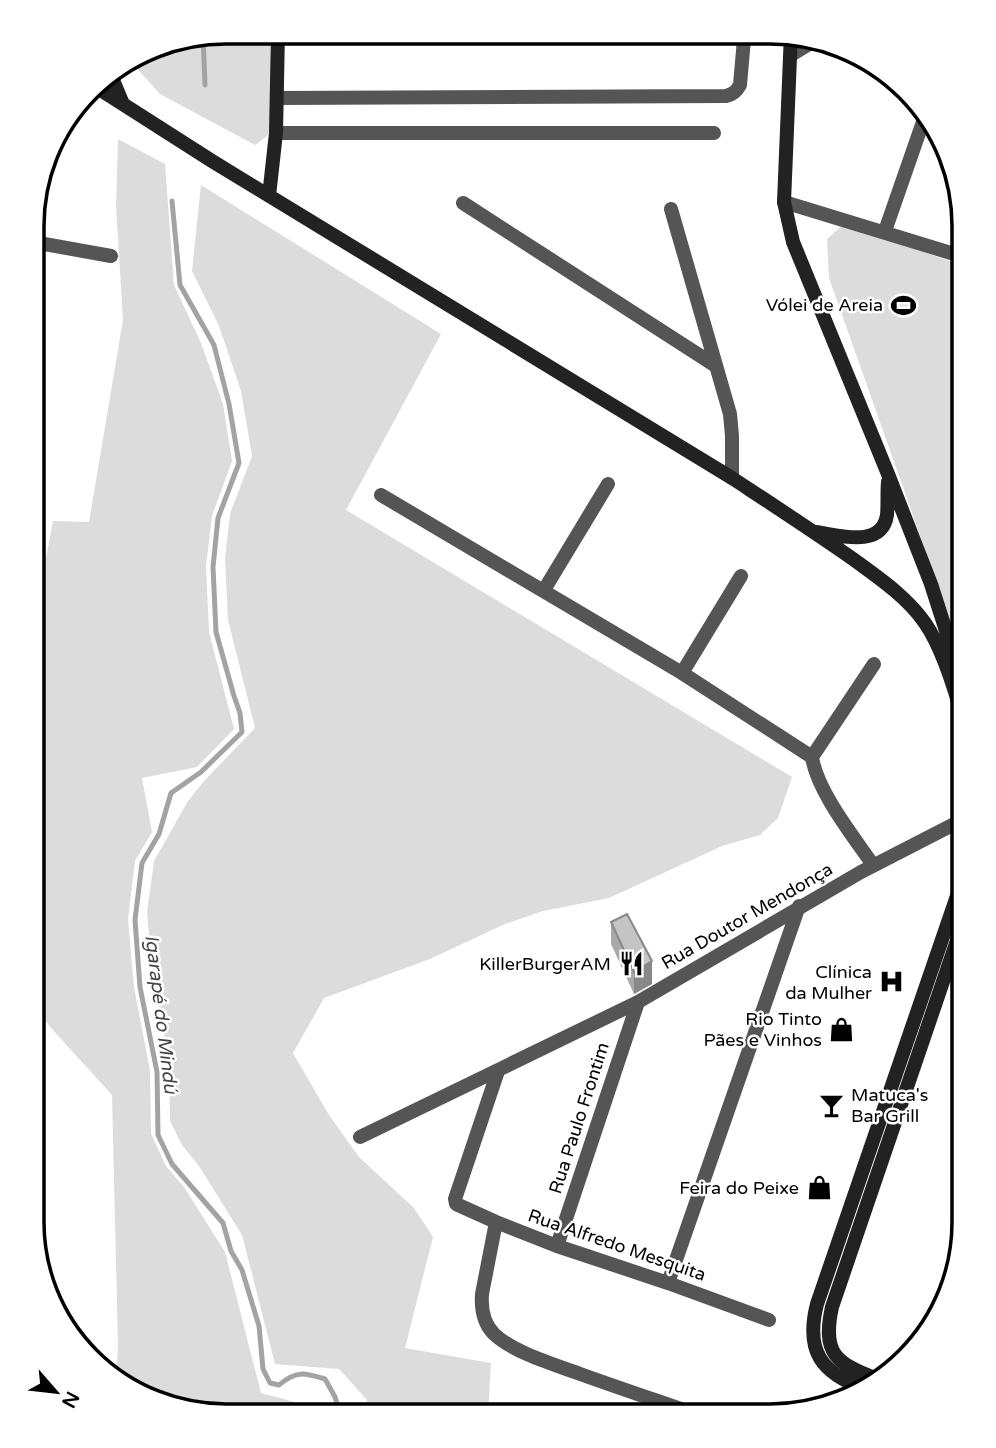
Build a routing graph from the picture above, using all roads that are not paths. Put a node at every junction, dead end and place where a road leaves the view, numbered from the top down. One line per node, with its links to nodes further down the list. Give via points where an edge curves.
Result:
1 (278, 44): 8 (main road)
2 (744, 44): 8 (street, via 740,85 726,96)
3 (791, 45): 5 (main road)
4 (804, 47): 5 (street)
5 (791, 55): 14 (main road)
6 (114, 83): 9 (main road)
7 (103, 91): 9 (main road)
8 (278, 98): 11 (main road)
9 (123, 104): 13 (main road)
10 (922, 125): 17 (street)
11 (276, 133): 12 (street); 13 (main road)
12 (714, 133)
13 (269, 196): 23 (main road)
14 (785, 202): 17 (street); 22 (main road, via 793,242)
15 (463, 203): 21 (street)
16 (671, 209): 21 (street)
17 (885, 231): 19 (street)
18 (44, 244): 20 (street)
19 (952, 253)
20 (111, 256)
21 (716, 366): 23 (street, via 730,414)
22 (888, 474): 26 (main road, via 887,516 875,534 859,538); 29 (main road)
23 (732, 478): 26 (main road)
24 (608, 484): 28 (street)
25 (381, 495): 28 (street)
26 (814, 531): 32 (main road, via 907,602 940,649)
27 (741, 576): 31 (street)
28 (544, 590): 31 (street)
29 (952, 650)
30 (874, 664): 33 (street)
31 (682, 673): 33 (street)
32 (952, 686)
33 (812, 757): 35 (street, via 822,788)
34 (952, 825): 35 (street, Rua Doutor Mendonça)
35 (873, 865): 36 (street, Rua Doutor Mendonça)
36 (799, 906): 39 (street, Rua Doutor Mendonça); 44 (street)
37 (952, 910): 47 (main road, via 813,1319 812,1336 822,1363)
38 (952, 955): 46 (main road, via 832,1307 828,1328 834,1354)
39 (638, 1002): 40 (street, Rua Doutor Mendonça); 43 (street, Rua Paulo Frontim)
40 (498, 1071): 41 (street, Rua Doutor Mendonça); 42 (street, Rua Alfredo Mesquita, via 455,1202)
41 (360, 1137)
42 (496, 1222): 43 (street, Rua Alfredo Mesquita); 48 (street, via 481,1294 484,1320 492,1332 547,1362)
43 (557, 1246): 44 (street, Rua Alfredo Mesquita)
44 (668, 1283): 45 (street, Rua Alfredo Mesquita)
45 (769, 1320)
46 (868, 1376)
47 (853, 1385)
48 (667, 1404)

